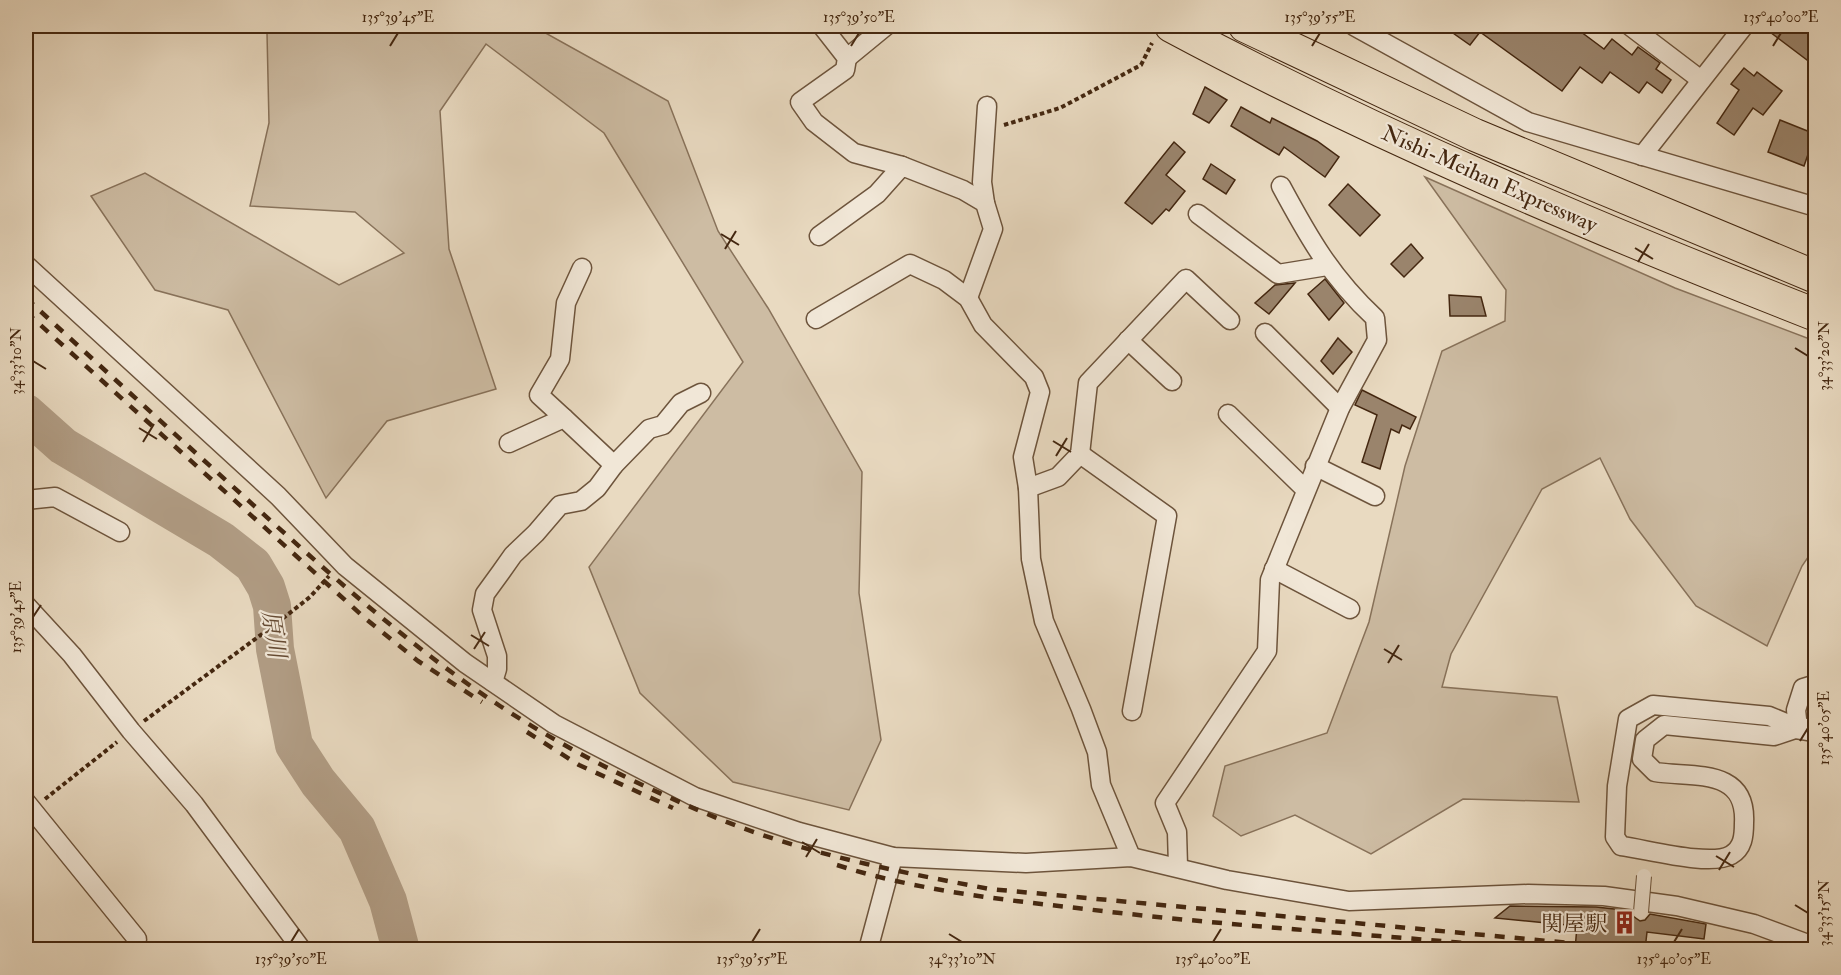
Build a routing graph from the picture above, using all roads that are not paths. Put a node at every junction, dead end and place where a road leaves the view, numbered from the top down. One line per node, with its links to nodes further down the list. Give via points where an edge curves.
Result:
1 (822, 26): 8 (street)
2 (886, 26): 8 (street)
3 (1245, 26): 21 (highway, Nishi-Meihan Expressway, via 1475,135)
4 (1354, 26): 11 (street, via 1528,122)
5 (1630, 26): 9 (street)
6 (1744, 26): 9 (street)
7 (1162, 33): 23 (highway, Nishi-Meihan Expressway, via 1464,168)
8 (847, 58): 12 (street, via 845,70 800,102 814,122 854,153)
9 (1701, 80): 11 (street)
10 (987, 106): 14 (street, via 982,182)
11 (1642, 156): 15 (street)
12 (903, 166): 14 (street); 17 (street, via 877,194)
13 (1281, 186): 19 (street)
14 (985, 203): 22 (street, via 993,229)
15 (1815, 207)
16 (1198, 214): 19 (street, via 1278,274)
17 (819, 236)
18 (26, 266): 45 (street, via 278,496 345,566)
19 (1327, 266): 30 (street, via 1375,318 1377,340)
20 (582, 268): 32 (street, via 566,303 560,359 539,395)
21 (1815, 277)
22 (968, 298): 24 (street, via 944,280 910,264); 37 (street, via 983,325 1034,377 1040,392 1023,458)
23 (1815, 315)
24 (816, 319)
25 (1230, 320): 27 (street, via 1186,279)
26 (1265, 333): 30 (street)
27 (1128, 340): 28 (street); 34 (street, via 1088,383)
28 (1172, 381)
29 (701, 393): 35 (street, via 681,404 663,425 649,429)
30 (1340, 408): 36 (street)
31 (1228, 414): 38 (street)
32 (564, 418): 33 (street); 35 (street)
33 (509, 442)
34 (1080, 454): 37 (street, via 1058,477); 47 (street, via 1167,516)
35 (614, 465): 45 (street, via 597,488 581,501 560,505 513,555 485,594 482,610 497,656)
36 (1315, 466): 38 (street); 39 (street)
37 (1028, 488): 51 (street, via 1031,559 1044,621 1097,752 1101,785)
38 (1305, 489): 42 (street)
39 (1376, 496)
40 (26, 500): 41 (street, via 55,497)
41 (120, 532)
42 (1274, 569): 44 (street); 52 (street, via 1270,580 1267,651 1165,802 1177,832)
43 (26, 605): 56 (street, via 194,804)
44 (1350, 609)
45 (493, 682): 50 (street, via 554,724 695,797 799,832)
46 (1815, 684): 48 (street, via 1803,688 1796,710)
47 (1132, 711)
48 (1807, 729): 48 (street, via 1774,736 1664,725 1645,740 1642,759 1655,772 1718,778 1740,794 1745,812 1743,842 1731,855 1710,860 1621,846 1615,837 1617,786 1628,719 1653,705 1769,716)
49 (29, 806): 55 (street)
50 (893, 857): 51 (street, via 1026,863); 58 (street)
51 (1131, 857): 52 (street)
52 (1178, 866): 57 (street, via 1227,880 1349,900 1605,896 1677,906 1754,924)
53 (1644, 876): 54 (street, bridge)
54 (1641, 912)
55 (137, 939)
56 (298, 947)
57 (1815, 947)
58 (868, 950)

